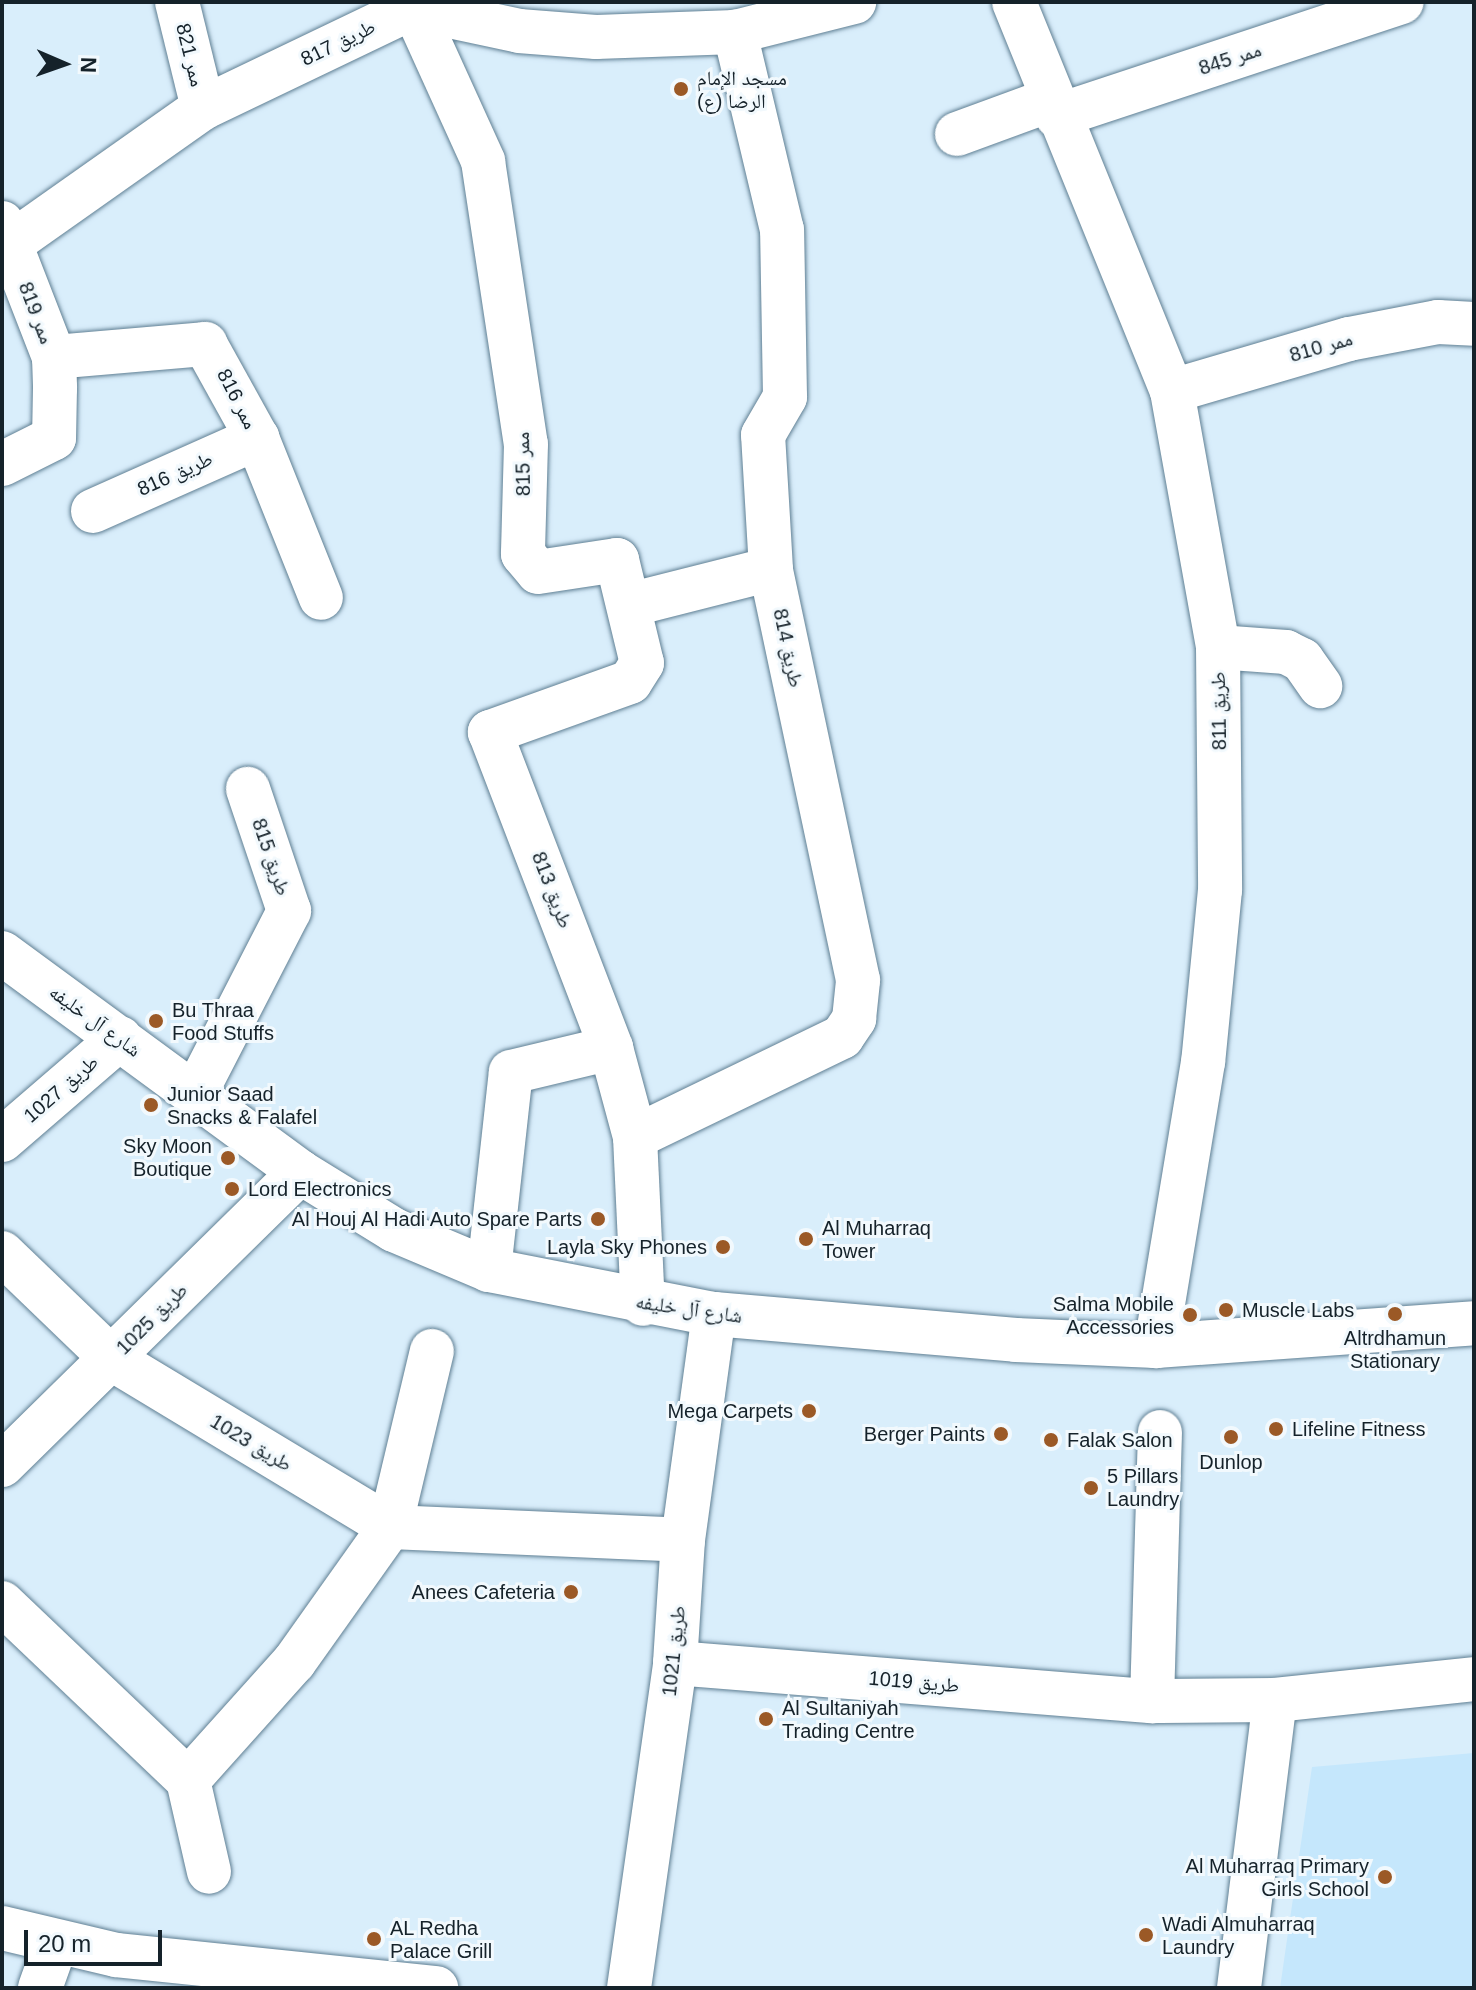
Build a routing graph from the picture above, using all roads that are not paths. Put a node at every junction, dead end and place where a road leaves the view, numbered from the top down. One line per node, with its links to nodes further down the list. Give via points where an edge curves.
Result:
1 (177, 2): 8 (street, ممر 821)
2 (854, 2): 7 (street)
3 (1014, 2): 9 (street, طريق 811)
4 (1402, 2): 9 (street, ممر 845)
5 (411, 5): 6 (street); 8 (street, طريق 817); 20 (street, ممر 815, via 483,161 526,444 523,554 538,572 617,560)
6 (517, 16): 7 (street, via 596,37)
7 (735, 32): 18 (street, طريق 814, via 782,230 785,397 763,435)
8 (203, 108): 11 (street, طريق 817)
9 (1053, 108): 10 (street); 14 (street, طريق 811)
10 (957, 134)
11 (6, 234): 13 (street, ممر 819)
12 (1474, 324): 14 (street, ممر 810, via 1438,322 1349,339)
13 (54, 357): 15 (street, ممر 816, via 205,344); 16 (street, via 54,438)
14 (1172, 391): 21 (street, طريق 811)
15 (257, 438): 17 (street, طريق 816); 19 (street, ممر 816)
16 (2, 464)
17 (93, 511)
18 (771, 569): 20 (street); 29 (street, طريق 814, via 858,980 854,1019 842,1037)
19 (321, 598)
20 (629, 605): 23 (street, ممر 815, via 642,663 630,682)
21 (1218, 647): 22 (street, via 1286,652 1302,660); 37 (street, طريق 811, via 1218,906 1203,1062)
22 (1320, 686)
23 (490, 732): 27 (street, طريق 813)
24 (248, 789): 28 (street, طريق 815, via 289,911)
25 (2, 953): 26 (street, شارع آل خليفه)
26 (120, 1038): 28 (street, شارع آل خليفه); 30 (street, طريق 1027)
27 (611, 1048): 29 (street, طريق 813); 33 (street, via 511,1072)
28 (195, 1094): 31 (street, شارع آل خليفه)
29 (635, 1137): 34 (street, طريق 813)
30 (2, 1140)
31 (300, 1172): 33 (street, شارع آل خليفه, via 394,1230); 39 (street, طريق 1025)
32 (2, 1253): 39 (street)
33 (489, 1270): 34 (street, شارع آل خليفه)
34 (643, 1304): 35 (street, شارع آل خليفه)
35 (714, 1314): 37 (street, شارع آل خليفه); 43 (street, طريق 1021)
36 (1474, 1323): 37 (street, شارع آل خليفه)
37 (1156, 1346)
38 (432, 1351): 42 (street)
39 (112, 1359): 41 (street, طريق 1025); 42 (street, طريق 1023)
40 (1160, 1432): 48 (street)
41 (2, 1465)
42 (390, 1527): 43 (street, طريق 1023); 49 (street, via 294,1662)
43 (683, 1540): 45 (street, طريق 1021)
44 (2, 1603): 49 (street)
45 (675, 1663): 48 (street, طريق 1019); 56 (street, طريق 1021)
46 (1474, 1679): 47 (street, طريق 1019)
47 (1275, 1700): 48 (street, طريق 1019); 57 (street)
48 (1152, 1701)
49 (188, 1780): 50 (street)
50 (209, 1872)
51 (2, 1928): 52 (street)
52 (56, 1943): 53 (street); 54 (street)
53 (296, 1979): 55 (street)
54 (40, 1988)
55 (436, 1988)
56 (629, 1988)
57 (1239, 1988)

